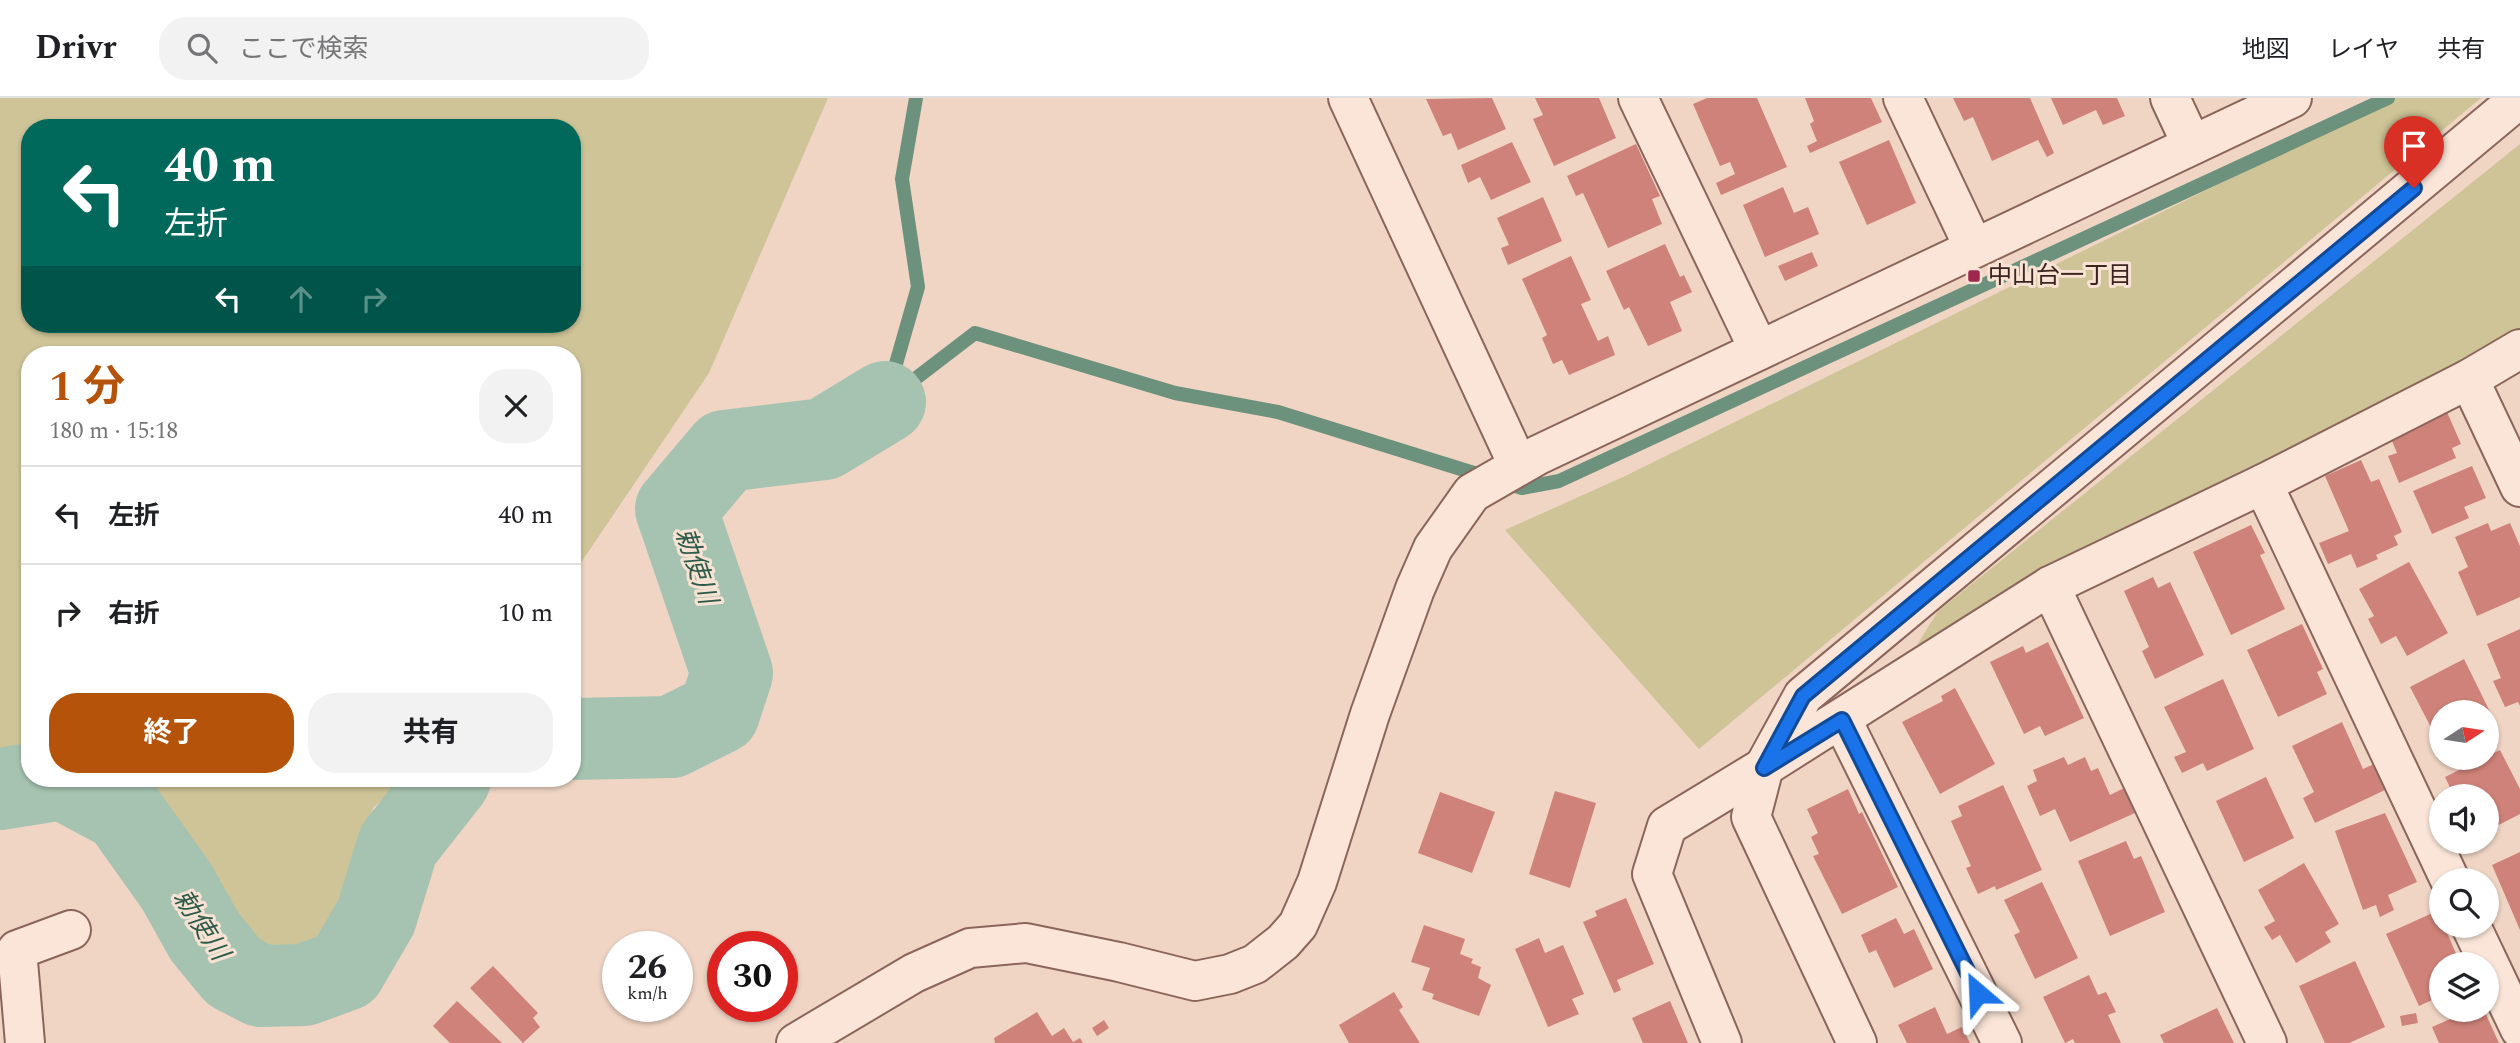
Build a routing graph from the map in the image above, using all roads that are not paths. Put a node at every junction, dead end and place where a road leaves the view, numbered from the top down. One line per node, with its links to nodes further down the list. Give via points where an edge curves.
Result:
1 (1348, 98): 12 (street)
2 (1638, 98): 10 (street)
3 (1903, 98): 8 (street)
4 (2170, 98): 7 (street)
5 (2292, 98): 7 (street)
6 (2520, 98): 17 (street, via 1803,696)
7 (2192, 145): 8 (street)
8 (1974, 248): 10 (street)
9 (2520, 349): 11 (street)
10 (1759, 350): 12 (street)
11 (2469, 379): 13 (street); 14 (street)
12 (1518, 465): 23 (street, via 1472,493 1433,548 1370,714 1317,882 1298,925 1283,942 1255,964 1195,981 1026,943 970,948 914,973)
13 (2263, 484): 15 (street); 18 (street)
14 (2520, 487)
15 (2050, 586): 16 (street); 27 (street)
16 (1842, 720): 17 (street); 26 (street)
17 (1764, 768): 24 (street, via 1667,826 1651,874); 25 (street, via 1751,817)
18 (2444, 868)
19 (71, 930): 22 (street, via 17,950)
20 (2477, 938): 21 (street)
21 (2520, 1029)
22 (25, 1043)
23 (796, 1043)
24 (1723, 1043)
25 (1857, 1043)
26 (2002, 1043)
27 (2267, 1043)

